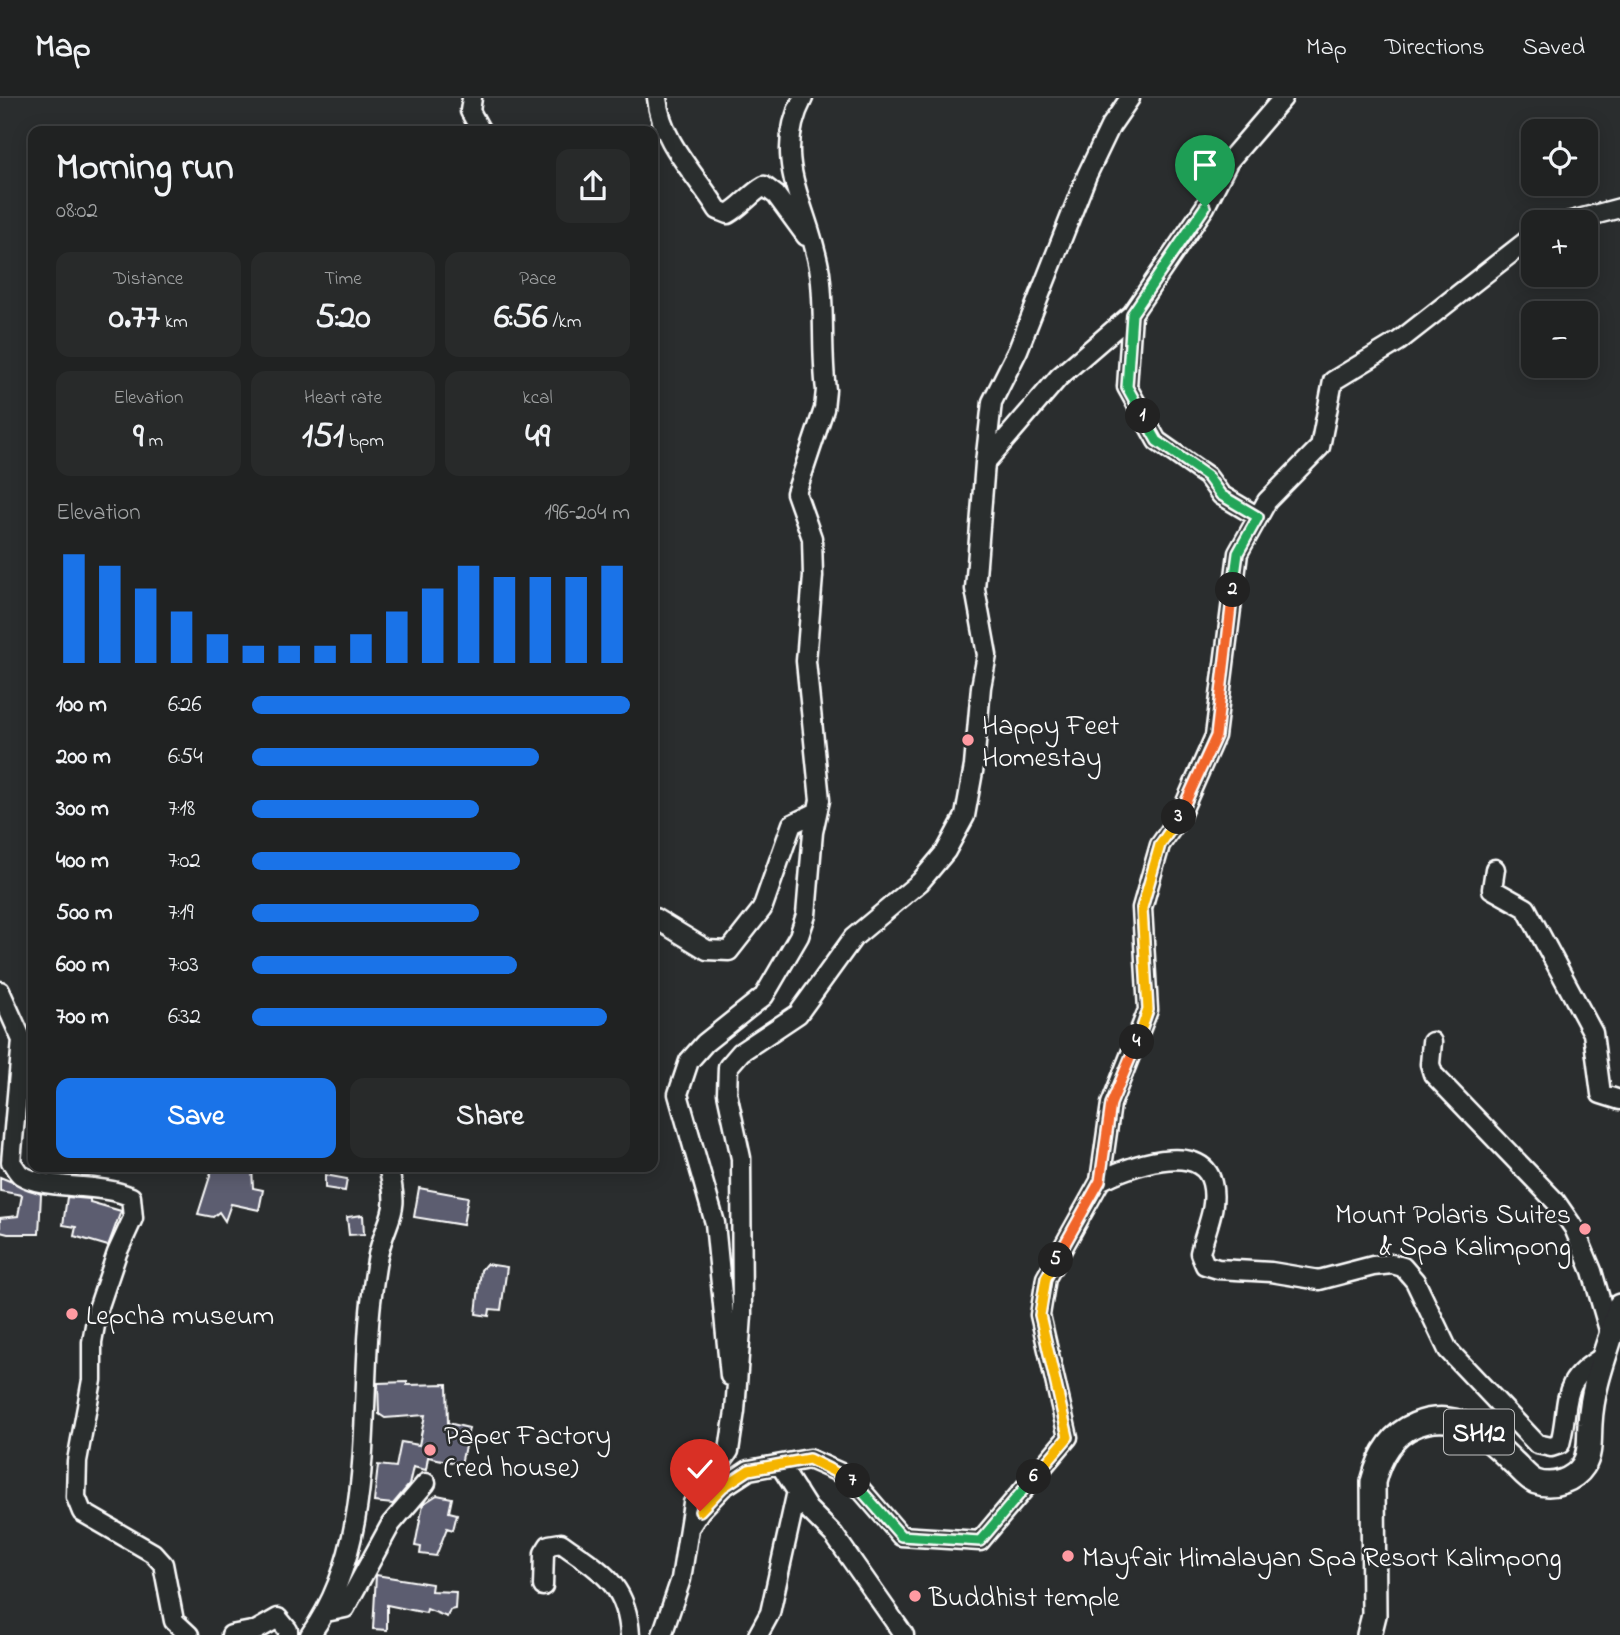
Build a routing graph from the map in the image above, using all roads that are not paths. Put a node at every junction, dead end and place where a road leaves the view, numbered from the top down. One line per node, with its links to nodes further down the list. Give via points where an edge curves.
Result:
1 (472, 98): 6 (street, via 470,111)
2 (657, 98): 10 (street, via 659,118 677,153 718,210 728,214 764,186 776,194)
3 (803, 98): 10 (street, via 792,124 789,165)
4 (1130, 98): 12 (street, via 1087,175 1018,350 992,402)
5 (1283, 98): 11 (street, via 1228,162 1205,207)
6 (478, 126)
7 (1620, 208): 8 (street)
8 (1598, 214)
9 (1521, 245): 13 (street, via 1399,341 1333,381 1320,447 1267,501)
10 (815, 247): 14 (street, via 826,390 824,410 796,493 811,538 813,576 806,661 819,774)
11 (1132, 314): 12 (street, via 1059,377); 13 (street, via 1127,387 1157,441 1207,476 1221,495)
12 (985, 463): 24 (street, via 975,589 987,655 965,816 946,851 881,918 853,938 798,1014 741,1052 728,1068 727,1093 738,1137 741,1184 742,1315)
13 (1258, 517): 21 (street, via 1238,553 1216,736 1179,818 1160,845 1142,908 1148,1010 1111,1104)
14 (817, 812): 16 (street, via 792,824 762,909 729,951 707,950); 24 (street, via 806,915 799,936 764,996 689,1061 678,1094 715,1223)
15 (1494, 869): 19 (street, via 1492,889 1526,908 1593,1033 1601,1094)
16 (658, 920)
17 (0, 990): 31 (street, via 22,1040 10,1162 21,1175 116,1190 131,1197 133,1218 98,1309 76,1497 82,1511 153,1553 163,1564 174,1621)
18 (1432, 1042): 23 (street, via 1433,1074 1556,1202 1574,1228 1592,1271)
19 (1620, 1100)
20 (389, 1172): 30 (street, via 395,1202 379,1253 371,1302 362,1485)
21 (1100, 1181): 23 (street, via 1146,1163 1178,1160 1206,1168 1212,1184 1212,1211 1200,1253 1205,1265 1218,1269 1319,1280 1373,1266 1403,1267 1415,1281 1448,1350 1537,1444 1560,1444 1571,1387 1581,1370); 25 (street, via 1046,1278 1040,1315 1068,1437 980,1541 901,1536 850,1477 809,1459)
22 (1620, 1306): 23 (main road, SH12)
23 (1607, 1347): 39 (main road, SH12, via 1594,1392 1589,1450 1584,1466 1571,1479 1555,1484 1536,1482 1487,1438 1456,1420 1412,1426 1388,1447 1373,1482 1374,1615)
24 (735, 1411): 28 (street, via 729,1451 693,1503)
25 (780, 1465): 27 (street); 28 (street, via 749,1470 723,1487)
26 (425, 1483): 30 (street, via 391,1524 345,1608)
27 (797, 1491): 37 (street, via 770,1613); 38 (street)
28 (689, 1528): 36 (street, via 681,1579)
29 (543, 1586): 35 (street, via 544,1553 549,1545 561,1544 617,1586)
30 (326, 1612): 34 (street)
31 (189, 1635)
32 (231, 1635): 33 (street, via 257,1630 278,1618)
33 (288, 1635)
34 (310, 1635)
35 (630, 1635)
36 (662, 1635)
37 (758, 1635)
38 (904, 1635)
39 (1369, 1635)

